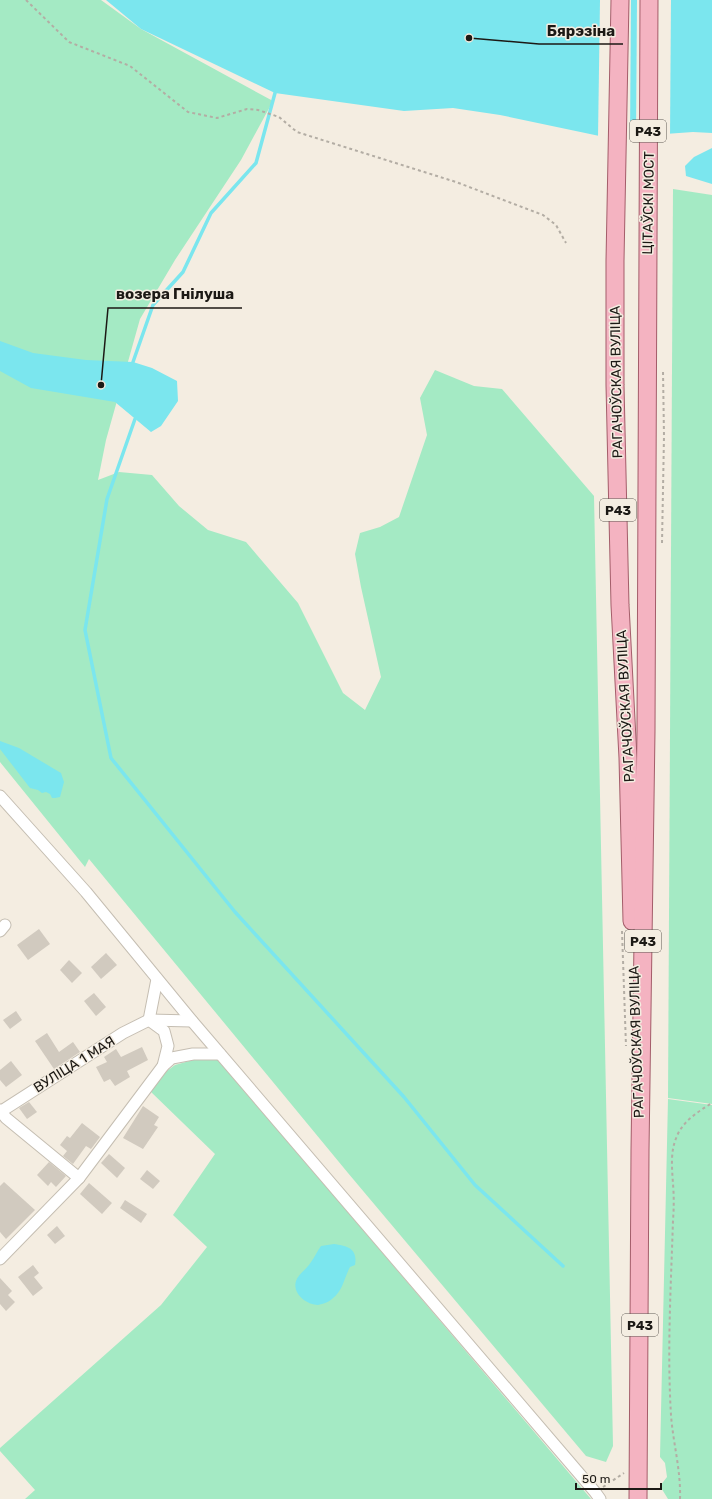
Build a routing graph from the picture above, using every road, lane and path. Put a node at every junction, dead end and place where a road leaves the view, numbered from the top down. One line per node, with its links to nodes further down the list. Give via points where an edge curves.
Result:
1 (26, 0): 4 (path, via 69,42 130,66 188,112 217,118 247,109 279,117 297,132 456,182 543,214 556,224)
2 (620, 0): 14 (main road, РАГАЧОЎСКАЯ ВУЛІЦА / Р43, via 615,261 620,605 628,758)
3 (649, 0): 5 (main road, ЦІТАЎСКІ МОСТ / Р43)
4 (566, 243)
5 (647, 262): 14 (main road, РАГАЧОЎСКАЯ ВУЛІЦА / Р43, via 646,731)
6 (0, 796): 7 (street, via 86,892)
7 (157, 979): 8 (street); 9 (street)
8 (148, 1020): 9 (street, ВУЛІЦА 1 МАЯ); 11 (street, via 164,1031 168,1046); 13 (street, ВУЛІЦА 1 МАЯ, via 123,1033)
9 (192, 1021): 10 (street)
10 (220, 1054): 11 (street, via 193,1054 172,1058); 17 (street)
11 (164, 1066): 15 (street)
12 (712, 1103): 19 (path, via 692,1117 680,1130 673,1153 670,1398)
13 (0, 1111): 15 (street, ВУЛІЦА 1 МАЯ)
14 (640, 1151): 18 (main road, РАГАЧОЎСКАЯ ВУЛІЦА / Р43)
15 (79, 1178): 16 (street)
16 (0, 1258)
17 (600, 1499)
18 (638, 1499)
19 (680, 1499)

